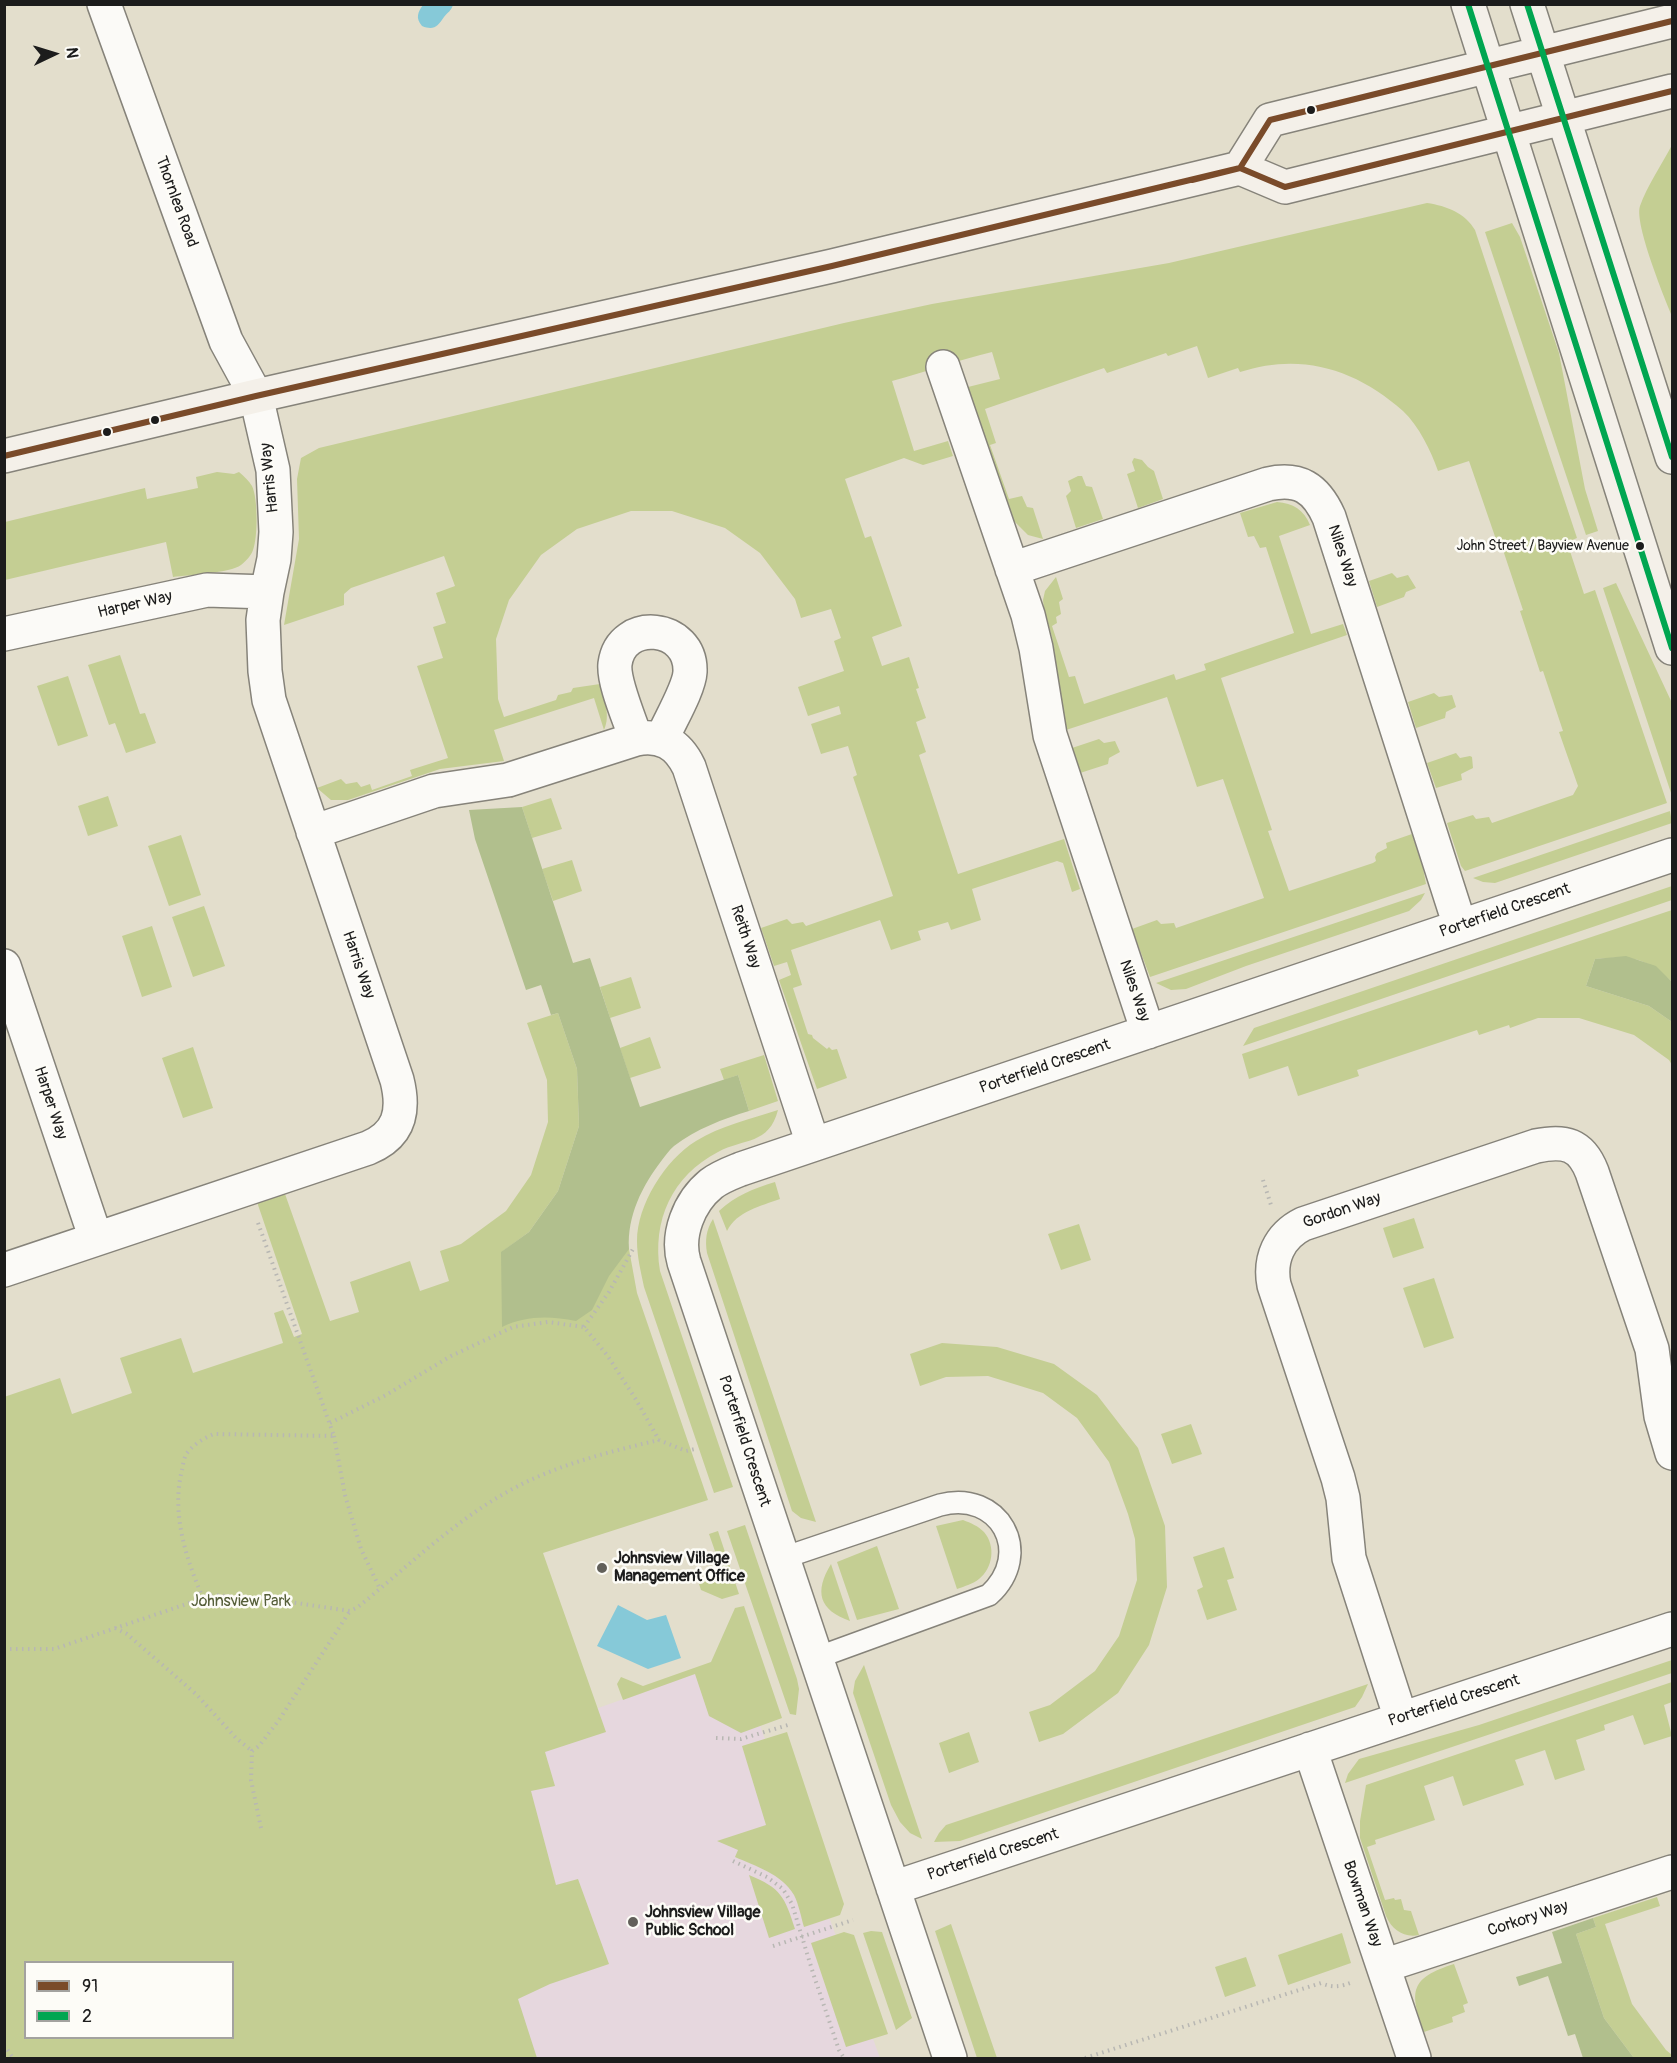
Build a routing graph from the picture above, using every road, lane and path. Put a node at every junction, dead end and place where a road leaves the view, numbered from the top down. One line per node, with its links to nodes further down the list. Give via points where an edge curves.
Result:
1 (104, 4): 12 (street, Thornlea Road, via 226,341)
2 (1468, 4): 6 (main road)
3 (1527, 4): 5 (main road)
4 (1672, 21): 5 (main road)
5 (1543, 53): 6 (main road); 8 (main road)
6 (1487, 67): 9 (main road); 10 (main road, via 1270,120)
7 (1672, 92): 8 (main road)
8 (1564, 118): 9 (main road); 14 (main road)
9 (1508, 132): 10 (main road, via 1286,188); 18 (main road)
10 (1240, 168): 12 (main road, via 832,266)
11 (943, 367): 15 (street, Niles Way)
12 (256, 396): 13 (main road); 16 (street, Harris Way, via 273,470 276,546)
13 (4, 456)
14 (1672, 457)
15 (1012, 569): 21 (street, Niles Way, via 1268,484 1287,481 1313,492 1329,517); 23 (street, Niles Way, via 1032,631 1050,735)
16 (267, 592): 17 (street, Harper Way, via 207,590); 19 (street, Harris Way, via 263,620 266,686)
17 (4, 634)
18 (1672, 648)
19 (313, 832): 24 (street, Reith Way, via 434,791 508,780 649,739 674,745 688,767); 25 (street, Harris Way, via 397,1080 400,1113 392,1132 377,1144)
20 (1672, 855): 21 (street, Porterfield Crescent)
21 (1460, 926): 23 (street, Porterfield Crescent)
22 (4, 966): 26 (street, Harper Way)
23 (1148, 1032): 24 (street, Porterfield Crescent)
24 (813, 1144): 35 (street, Porterfield Crescent, via 713,1183 690,1211 682,1236 684,1262)
25 (247, 1189): 26 (street, Harris Way); 30 (path)
26 (96, 1239): 28 (street, Harris Way)
27 (633, 1249): 29 (path)
28 (4, 1270)
29 (584, 1327): 30 (path, via 548,1322 513,1327 451,1356); 32 (path, via 607,1355)
30 (330, 1423): 31 (path)
31 (334, 1436): 36 (path, via 358,1539); 37 (path, via 214,1434 186,1454 178,1486 179,1519 189,1566)
32 (659, 1440): 33 (path, via 686,1451); 36 (path, via 605,1453 518,1486 468,1516)
33 (695, 1449)
34 (1672, 1453): 43 (street, Gordon Way, via 1661,1416 1652,1349 1592,1172 1574,1147 1556,1143 1536,1146 1303,1224 1283,1239 1272,1265 1274,1285 1338,1478 1349,1558)
35 (783, 1558): 42 (street, Porterfield Crescent); 42 (lane, via 958,1501 977,1504 994,1515 1009,1539 1009,1566 989,1595)
36 (380, 1589): 38 (path)
37 (203, 1598): 38 (path, via 236,1597); 39 (path)
38 (350, 1611): 47 (path, via 279,1720)
39 (116, 1628): 41 (path, via 54,1649); 47 (path, via 196,1695)
40 (1672, 1629): 43 (street, Porterfield Crescent)
41 (4, 1649)
42 (816, 1658): 51 (street, Porterfield Crescent)
43 (1401, 1719): 46 (street, Porterfield Crescent)
44 (788, 1725): 45 (path, via 741,1739)
45 (716, 1738)
46 (1310, 1749): 51 (street, Porterfield Crescent); 55 (street, Bowman Way)
47 (252, 1751): 48 (path, via 251,1780)
48 (261, 1828)
49 (733, 1861): 53 (path, via 783,1889)
50 (1672, 1872): 55 (street, Corkory Way)
51 (893, 1888): 59 (street)
52 (853, 1920): 53 (path)
53 (803, 1937): 54 (path); 58 (path)
54 (773, 1946)
55 (1384, 1969): 60 (path, via 1338,1987 1321,1983); 61 (street, Bowman Way)
56 (4, 2045): 57 (path)
57 (13, 2058)
58 (844, 2058)
59 (950, 2058)
60 (1085, 2058)
61 (1413, 2058)

